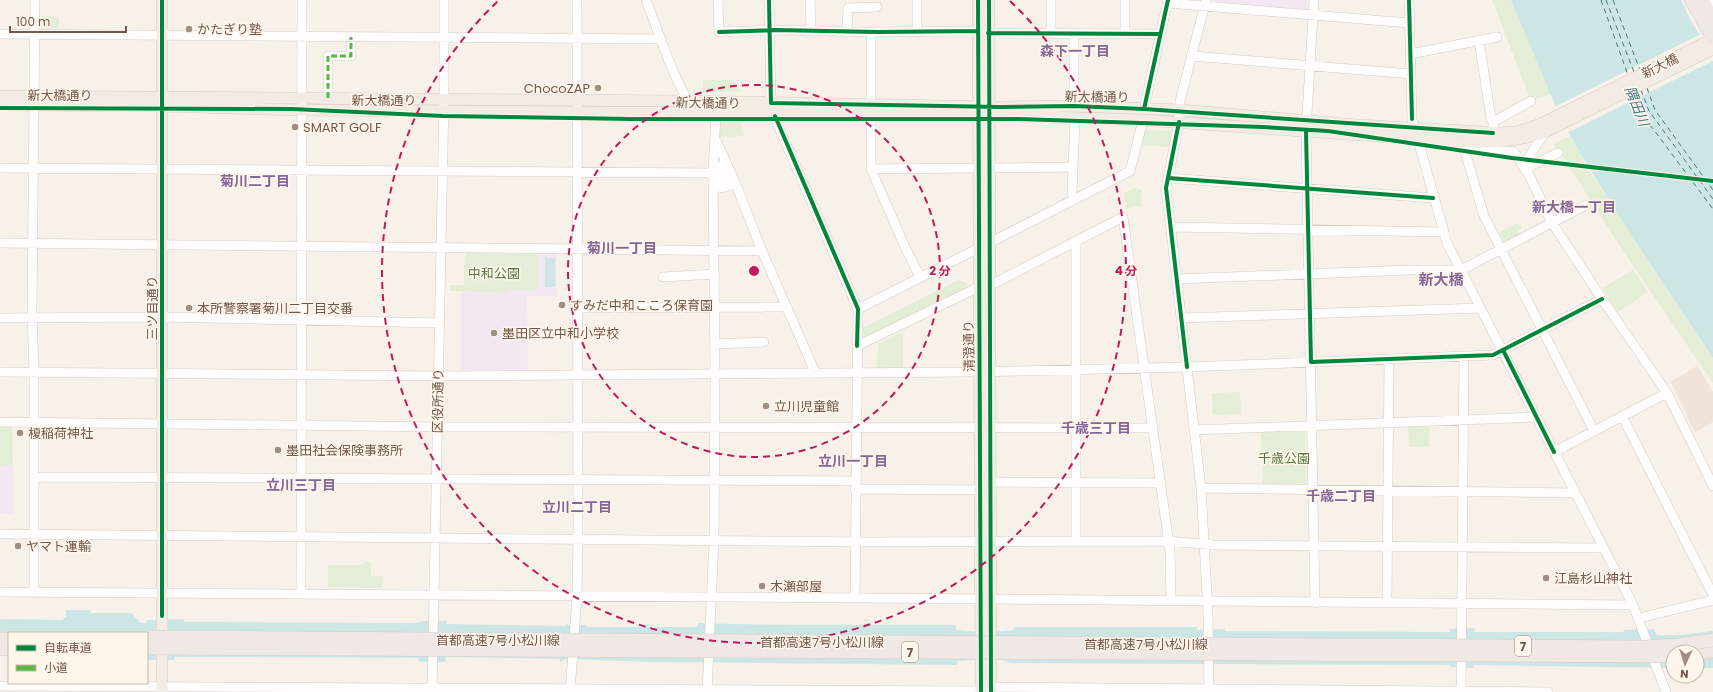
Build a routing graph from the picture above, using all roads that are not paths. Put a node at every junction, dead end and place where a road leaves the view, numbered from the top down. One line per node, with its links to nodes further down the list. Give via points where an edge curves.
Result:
1 (35, 0): 36 (street)
2 (162, 0): 39 (main road, 三ツ目通り)
3 (302, 0): 40 (street)
4 (444, 0): 43 (street, 区役所通り)
5 (577, 0): 44 (street)
6 (646, 0): 45 (street)
7 (718, 0): 28 (street, via 719,32)
8 (769, 0): 28 (street)
9 (810, 0): 27 (street)
10 (917, 0): 30 (street)
11 (978, 0): 32 (main road, 清澄通り)
12 (989, 0): 32 (main road, 清澄通り)
13 (1051, 0): 33 (street)
14 (1126, 0): 34 (street)
15 (1314, 0): 24 (street)
16 (1409, 0): 26 (street)
17 (1691, 0): 46 (highway)
18 (1702, 0): 25 (highway)
19 (1711, 0): 22 (street)
20 (1168, 1): 21 (street); 38 (street)
21 (1205, 3): 24 (street); 50 (street)
22 (1713, 3)
23 (877, 7): 29 (street, via 848,8)
24 (1314, 15): 26 (street); 51 (street)
25 (1713, 21)
26 (1409, 23): 49 (street)
27 (811, 30): 28 (street); 29 (street)
28 (770, 31): 64 (street)
29 (847, 31): 31 (street)
30 (917, 31): 31 (street); 32 (street)
31 (871, 32): 65 (street)
32 (983, 32): 33 (street); 69 (main road, 清澄通り)
33 (1051, 33): 37 (street)
34 (1125, 33): 37 (street); 38 (street)
35 (0, 34): 36 (street)
36 (35, 34): 39 (street); 57 (street)
37 (1074, 34): 63 (street)
38 (1160, 34): 71 (street)
39 (162, 35): 40 (street); 58 (main road, 三ツ目通り)
40 (302, 36): 42 (street); 54 (street)
41 (1497, 36): 47 (street)
42 (351, 37): 43 (street); 55 (street, via 350,56 328,56)
43 (444, 38): 44 (street); 56 (street, 区役所通り)
44 (577, 39): 45 (street); 62 (street)
45 (661, 39): 59 (street, via 683,94)
46 (1713, 39): 76 (main road, 新大橋)
47 (1479, 40): 49 (street); 74 (street)
48 (1713, 49): 76 (main road, 新大橋)
49 (1410, 54): 52 (street)
50 (1192, 56): 51 (street); 67 (street)
51 (1310, 66): 52 (street); 75 (street)
52 (1411, 74): 78 (street)
53 (0, 96): 57 (main road, 新大橋通り)
54 (302, 98): 55 (main road, 新大橋通り); 58 (main road, 新大橋通り); 66 (street)
55 (328, 98): 56 (main road, 新大橋通り)
56 (444, 99): 62 (main road, 新大橋通り); 68 (street, 区役所通り)
57 (35, 100): 58 (main road, 新大橋通り); 61 (main road, 新大橋通り); 86 (street)
58 (162, 101): 66 (main road, 新大橋通り); 88 (main road, 三ツ目通り)
59 (690, 101): 62 (main road, 新大橋通り); 64 (main road, 新大橋通り)
60 (1531, 101): 74 (street)
61 (0, 105)
62 (578, 106): 68 (main road, 新大橋通り); 70 (main road, 新大橋通り); 93 (street)
63 (1074, 106): 69 (main road, 新大橋通り); 71 (main road, 新大橋通り)
64 (773, 108): 65 (main road, 新大橋通り); 70 (main road, 新大橋通り); 127 (street)
65 (871, 108): 69 (main road, 新大橋通り); 89 (street)
66 (302, 110): 68 (main road, 新大橋通り); 90 (street)
67 (1180, 110): 71 (main road, 新大橋通り); 73 (street); 75 (main road, 新大橋通り)
68 (443, 111): 91 (street, 区役所通り)
69 (983, 111): 72 (main road, 新大橋通り); 87 (main road, 清澄通り)
70 (716, 114): 79 (street)
71 (1143, 114): 72 (main road, 新大橋通り); 73 (main road, 新大橋通り); 98 (street, via 1130,171)
72 (1075, 118): 84 (street)
73 (1179, 122): 75 (main road, 新大橋通り); 95 (street)
74 (1493, 122): 77 (street)
75 (1306, 126): 78 (main road, 新大橋通り); 96 (street)
76 (1543, 128): 77 (main road, 新大橋通り); 80 (main road, 新大橋通り, via 1513,141); 81 (street)
77 (1493, 133): 78 (main road, 新大橋通り)
78 (1415, 134): 80 (main road, 新大橋通り); 97 (street)
79 (715, 138): 94 (street); 114 (street)
80 (1462, 145): 82 (street); 111 (street, via 1484,216)
81 (1532, 149): 82 (street); 92 (street, via 1527,160)
82 (1514, 152): 92 (street)
83 (1558, 153): 92 (street)
84 (1073, 167): 87 (street); 98 (street)
85 (0, 168): 86 (street)
86 (34, 168): 88 (street); 106 (street)
87 (983, 168): 89 (street); 108 (main road, 清澄通り)
88 (162, 169): 90 (street); 107 (main road, 三ツ目通り)
89 (871, 169): 119 (street)
90 (302, 171): 91 (street); 109 (street)
91 (442, 171): 93 (street); 110 (street, 区役所通り)
92 (1528, 171): 100 (street)
93 (577, 173): 94 (street); 112 (street)
94 (713, 173): 113 (street)
95 (1168, 178): 96 (street); 101 (street, via 1166,188)
96 (1307, 189): 97 (street); 102 (street)
97 (1433, 198): 103 (street)
98 (1074, 199): 108 (street)
99 (1586, 205): 100 (street)
100 (1552, 221): 111 (street); 122 (street)
101 (1171, 227): 102 (street); 120 (street)
102 (1308, 230): 103 (street); 117 (street)
103 (1442, 232): 115 (street)
104 (1076, 242): 121 (street); 144 (street, via 1123,217); 145 (street)
105 (0, 243): 106 (street)
106 (33, 244): 107 (street); 129 (street)
107 (162, 245): 109 (street); 130 (main road, 三ツ目通り)
108 (984, 245): 119 (street); 121 (main road, 清澄通り)
109 (302, 246): 110 (street); 133 (street)
110 (440, 248): 112 (street); 134 (street, 区役所通り)
111 (1501, 249): 115 (street); 135 (street)
112 (577, 250): 113 (street); 125 (street)
113 (715, 251): 114 (street); 116 (street)
114 (762, 252): 124 (street)
115 (1461, 270): 117 (street); 126 (street)
116 (715, 274): 118 (street); 123 (street)
117 (1309, 274): 120 (street); 128 (street)
118 (663, 277)
119 (920, 277): 127 (street)
120 (1177, 279): 132 (street)
121 (984, 287): 138 (street); 148 (main road, 清澄通り)
122 (1602, 299): 135 (street); 156 (street)
123 (715, 307): 124 (street); 125 (street); 137 (street)
124 (786, 307): 152 (street)
125 (577, 308): 154 (street)
126 (1481, 308): 128 (street); 139 (street)
127 (858, 309): 138 (street)
128 (1309, 314): 132 (street); 142 (street)
129 (33, 317): 130 (street); 131 (street); 147 (street)
130 (162, 317): 133 (street); 149 (main road, 三ツ目通り)
131 (0, 318)
132 (1181, 318): 143 (street)
133 (302, 320): 134 (street); 153 (street)
134 (440, 322): 155 (street, 区役所通り)
135 (1543, 329): 139 (street); 174 (street)
136 (764, 342): 137 (street)
137 (715, 344): 151 (street)
138 (856, 346): 150 (street)
139 (1503, 350): 140 (street, via 1493,355); 158 (street)
140 (1464, 356): 141 (street); 159 (street)
141 (1389, 359): 142 (street); 162 (street)
142 (1311, 362): 143 (street); 165 (street)
143 (1187, 367): 144 (street); 173 (street)
144 (1143, 368): 145 (street); 172 (street)
145 (1076, 370): 148 (street); 171 (street)
146 (0, 372): 147 (street)
147 (34, 372): 149 (street); 161 (street)
148 (984, 372): 150 (street); 169 (main road, 清澄通り)
149 (162, 373): 153 (street); 163 (main road, 三ツ目通り)
150 (856, 373): 152 (street); 168 (street)
151 (715, 374): 152 (street); 154 (street); 170 (street)
152 (816, 374)
153 (302, 375): 155 (street); 164 (street)
154 (578, 375): 155 (street); 167 (street)
155 (439, 376): 166 (street, 区役所通り)
156 (1667, 393): 157 (street); 186 (street)
157 (1622, 416): 174 (street); 213 (street)
158 (1536, 417): 159 (street); 175 (street)
159 (1464, 421): 162 (street); 191 (street)
160 (0, 422): 161 (street)
161 (34, 422): 163 (street); 176 (street)
162 (1389, 423): 165 (street); 190 (street)
163 (162, 424): 164 (street); 177 (main road, 三ツ目通り)
164 (302, 425): 166 (street); 178 (street)
165 (1312, 426): 173 (street); 188 (street)
166 (438, 427): 167 (street); 179 (street, 区役所通り)
167 (578, 427): 170 (street); 180 (street)
168 (856, 427): 169 (street); 170 (street); 185 (street)
169 (985, 427): 171 (street); 182 (main road, 清澄通り); 189 (main road, 清澄通り)
170 (714, 428): 181 (street)
171 (1076, 428): 172 (street); 183 (street)
172 (1152, 428): 184 (street)
173 (1195, 430): 187 (street)
174 (1594, 431): 175 (street)
175 (1554, 452): 192 (street)
176 (34, 477): 177 (street); 194 (street)
177 (162, 478): 178 (street); 195 (main road, 三ツ目通り)
178 (302, 478): 179 (street); 196 (street)
179 (437, 479): 180 (street); 197 (street, 区役所通り)
180 (578, 480): 181 (street); 198 (street)
181 (715, 480): 185 (street); 199 (street)
182 (990, 482): 183 (street); 200 (main road, 清澄通り)
183 (1075, 483): 184 (street); 201 (street)
184 (1160, 483): 202 (street)
185 (855, 485): 189 (street); 203 (street)
186 (1713, 486)
187 (1201, 488): 188 (street); 204 (street)
188 (1313, 489): 190 (street); 205 (street)
189 (981, 490): 200 (main road, 清澄通り)
190 (1389, 490): 191 (street); 206 (street)
191 (1463, 491): 192 (street); 207 (street)
192 (1574, 493): 208 (street)
193 (0, 534): 194 (street)
194 (34, 534): 195 (street); 210 (street)
195 (162, 535): 196 (street); 211 (main road, 三ツ目通り)
196 (301, 536): 197 (street); 212 (street)
197 (436, 538): 198 (street); 214 (street, 区役所通り)
198 (578, 539): 199 (street); 215 (street)
199 (714, 541): 203 (street); 216 (street)
200 (985, 541): 201 (street); 203 (street); 218 (main road, 清澄通り)
201 (1076, 541): 202 (street)
202 (1168, 541): 204 (street); 220 (street)
203 (855, 542): 217 (street)
204 (1205, 545): 205 (street); 221 (street)
205 (1314, 546): 206 (street); 222 (street)
206 (1389, 547): 207 (street); 223 (street)
207 (1463, 547): 208 (street); 224 (street)
208 (1602, 548): 225 (street)
209 (0, 592): 210 (street)
210 (34, 592): 211 (street)
211 (162, 593): 212 (street); 233 (main road, 三ツ目通り)
212 (301, 594): 214 (street)
213 (1713, 595)
214 (435, 596): 215 (street); 235 (street, 区役所通り, bridge)
215 (577, 596): 216 (street); 236 (street, bridge)
216 (712, 597): 217 (street); 239 (street, bridge)
217 (854, 598): 218 (street)
218 (986, 600): 220 (street); 237 (main road, 清澄通り)
219 (1713, 600): 226 (street)
220 (1171, 601): 221 (street)
221 (1208, 602): 222 (street); 241 (street)
222 (1315, 602): 223 (street)
223 (1387, 603): 224 (street)
224 (1463, 604): 225 (street); 244 (street, bridge)
225 (1633, 606): 226 (street)
226 (1638, 618): 246 (street)
227 (148, 637): 228 (highway, 首都高速7号小松川線 / 7, bridge, via 1618,646 1666,646)
228 (1713, 640)
229 (148, 648): 230 (highway, 首都高速7号小松川線 / 7, bridge)
230 (1665, 656)
231 (0, 686): 232 (street)
232 (33, 689): 233 (street)
233 (162, 690): 234 (street)
234 (287, 690): 235 (street)
235 (432, 690): 236 (street)
236 (570, 690): 239 (street)
237 (986, 690): 238 (street); 240 (street)
238 (1127, 690): 241 (street)
239 (707, 691): 240 (street)
240 (844, 691)
241 (1209, 691): 242 (street)
242 (1276, 691): 243 (street)
243 (1372, 691): 244 (street)
244 (1461, 692): 245 (street)
245 (1548, 692)
246 (1666, 692)

